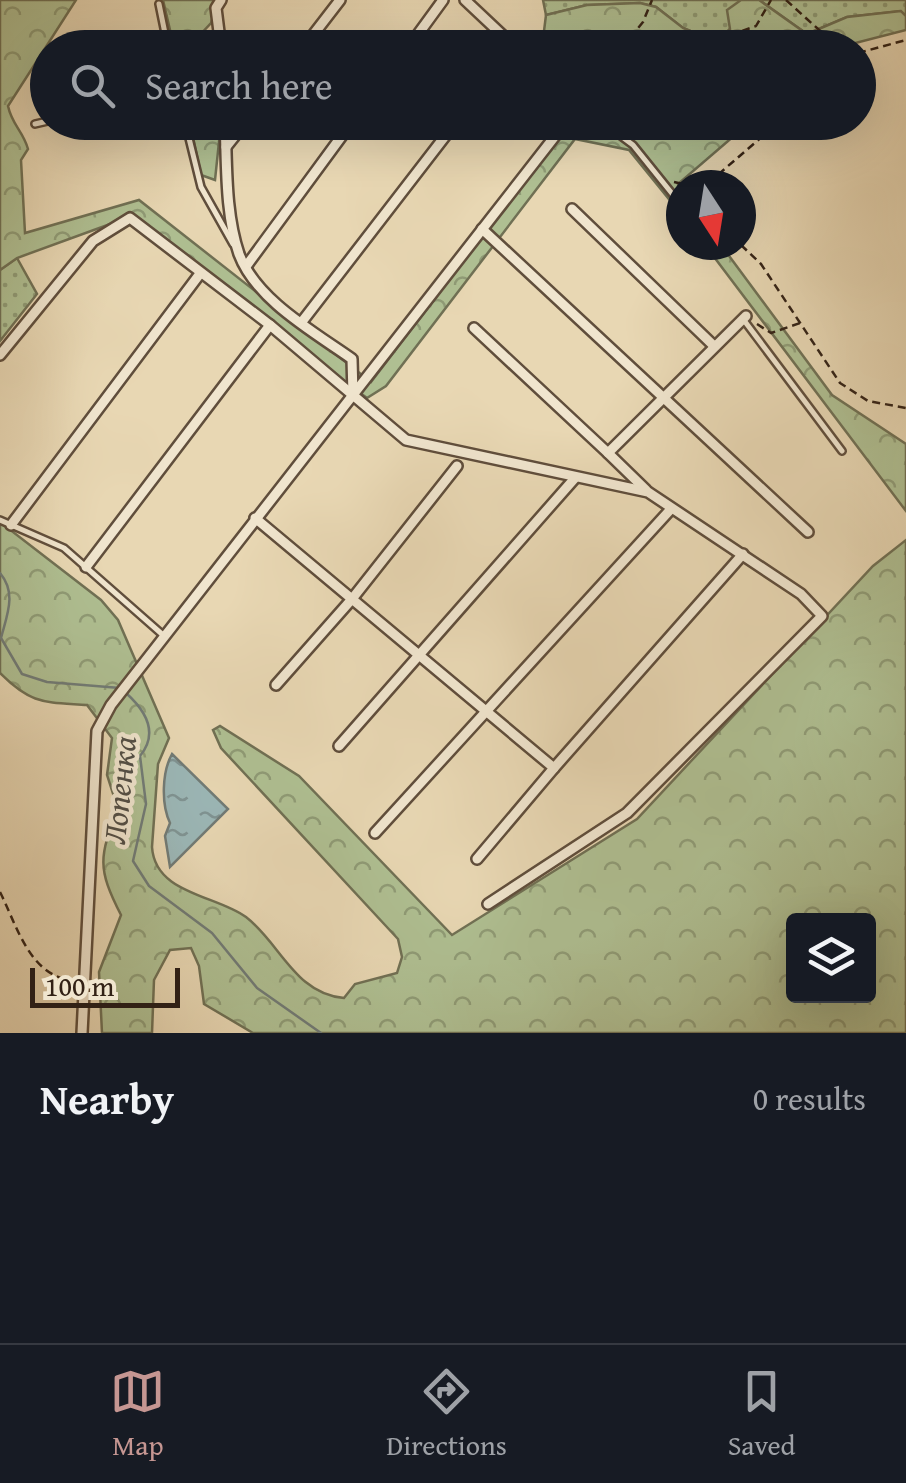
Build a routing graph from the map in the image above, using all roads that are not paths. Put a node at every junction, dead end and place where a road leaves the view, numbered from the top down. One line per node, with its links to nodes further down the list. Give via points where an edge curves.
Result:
1 (340, 0): 8 (street)
2 (442, 0): 9 (street)
3 (465, 0): 10 (street)
4 (219, 1): 7 (street)
5 (159, 4): 6 (lane)
6 (164, 30)
7 (220, 30)
8 (318, 30)
9 (421, 30)
10 (497, 30)
11 (189, 140): 22 (lane, via 200,188)
12 (226, 140): 18 (street)
13 (232, 140): 18 (street)
14 (339, 140): 23 (street)
15 (442, 140): 26 (street)
16 (552, 140): 21 (street)
17 (627, 140): 19 (lane)
18 (226, 148): 22 (street)
19 (666, 186)
20 (572, 209): 29 (street)
21 (482, 229): 31 (street); 32 (street)
22 (239, 254): 23 (street)
23 (247, 266): 26 (street)
24 (199, 274): 27 (street); 30 (street, via 130,218 93,241); 41 (street)
25 (744, 318): 29 (street); 33 (lane)
26 (301, 323): 32 (street, via 352,360)
27 (270, 325): 32 (street); 44 (street)
28 (474, 328): 34 (street)
29 (714, 346): 31 (street)
30 (0, 355)
31 (664, 394): 34 (street); 42 (street)
32 (353, 396): 36 (street, via 406,440); 39 (street)
33 (842, 451)
34 (608, 453): 37 (street)
35 (457, 466): 45 (street)
36 (575, 478): 37 (street); 47 (street)
37 (648, 492): 38 (street)
38 (671, 509): 43 (street); 49 (street)
39 (255, 518): 45 (street); 46 (street)
40 (0, 520): 41 (lane)
41 (11, 525): 44 (lane, via 64,548)
42 (808, 532)
43 (742, 554): 51 (street); 54 (street, via 822,616 627,813)
44 (86, 568): 46 (lane)
45 (352, 599): 47 (street); 48 (street)
46 (164, 636): 55 (street, via 97,731)
47 (420, 656): 49 (street); 50 (street)
48 (276, 684)
49 (486, 711): 51 (street); 52 (street)
50 (339, 746)
51 (554, 768): 53 (street)
52 (375, 833)
53 (477, 859)
54 (488, 904)
55 (82, 1033)

